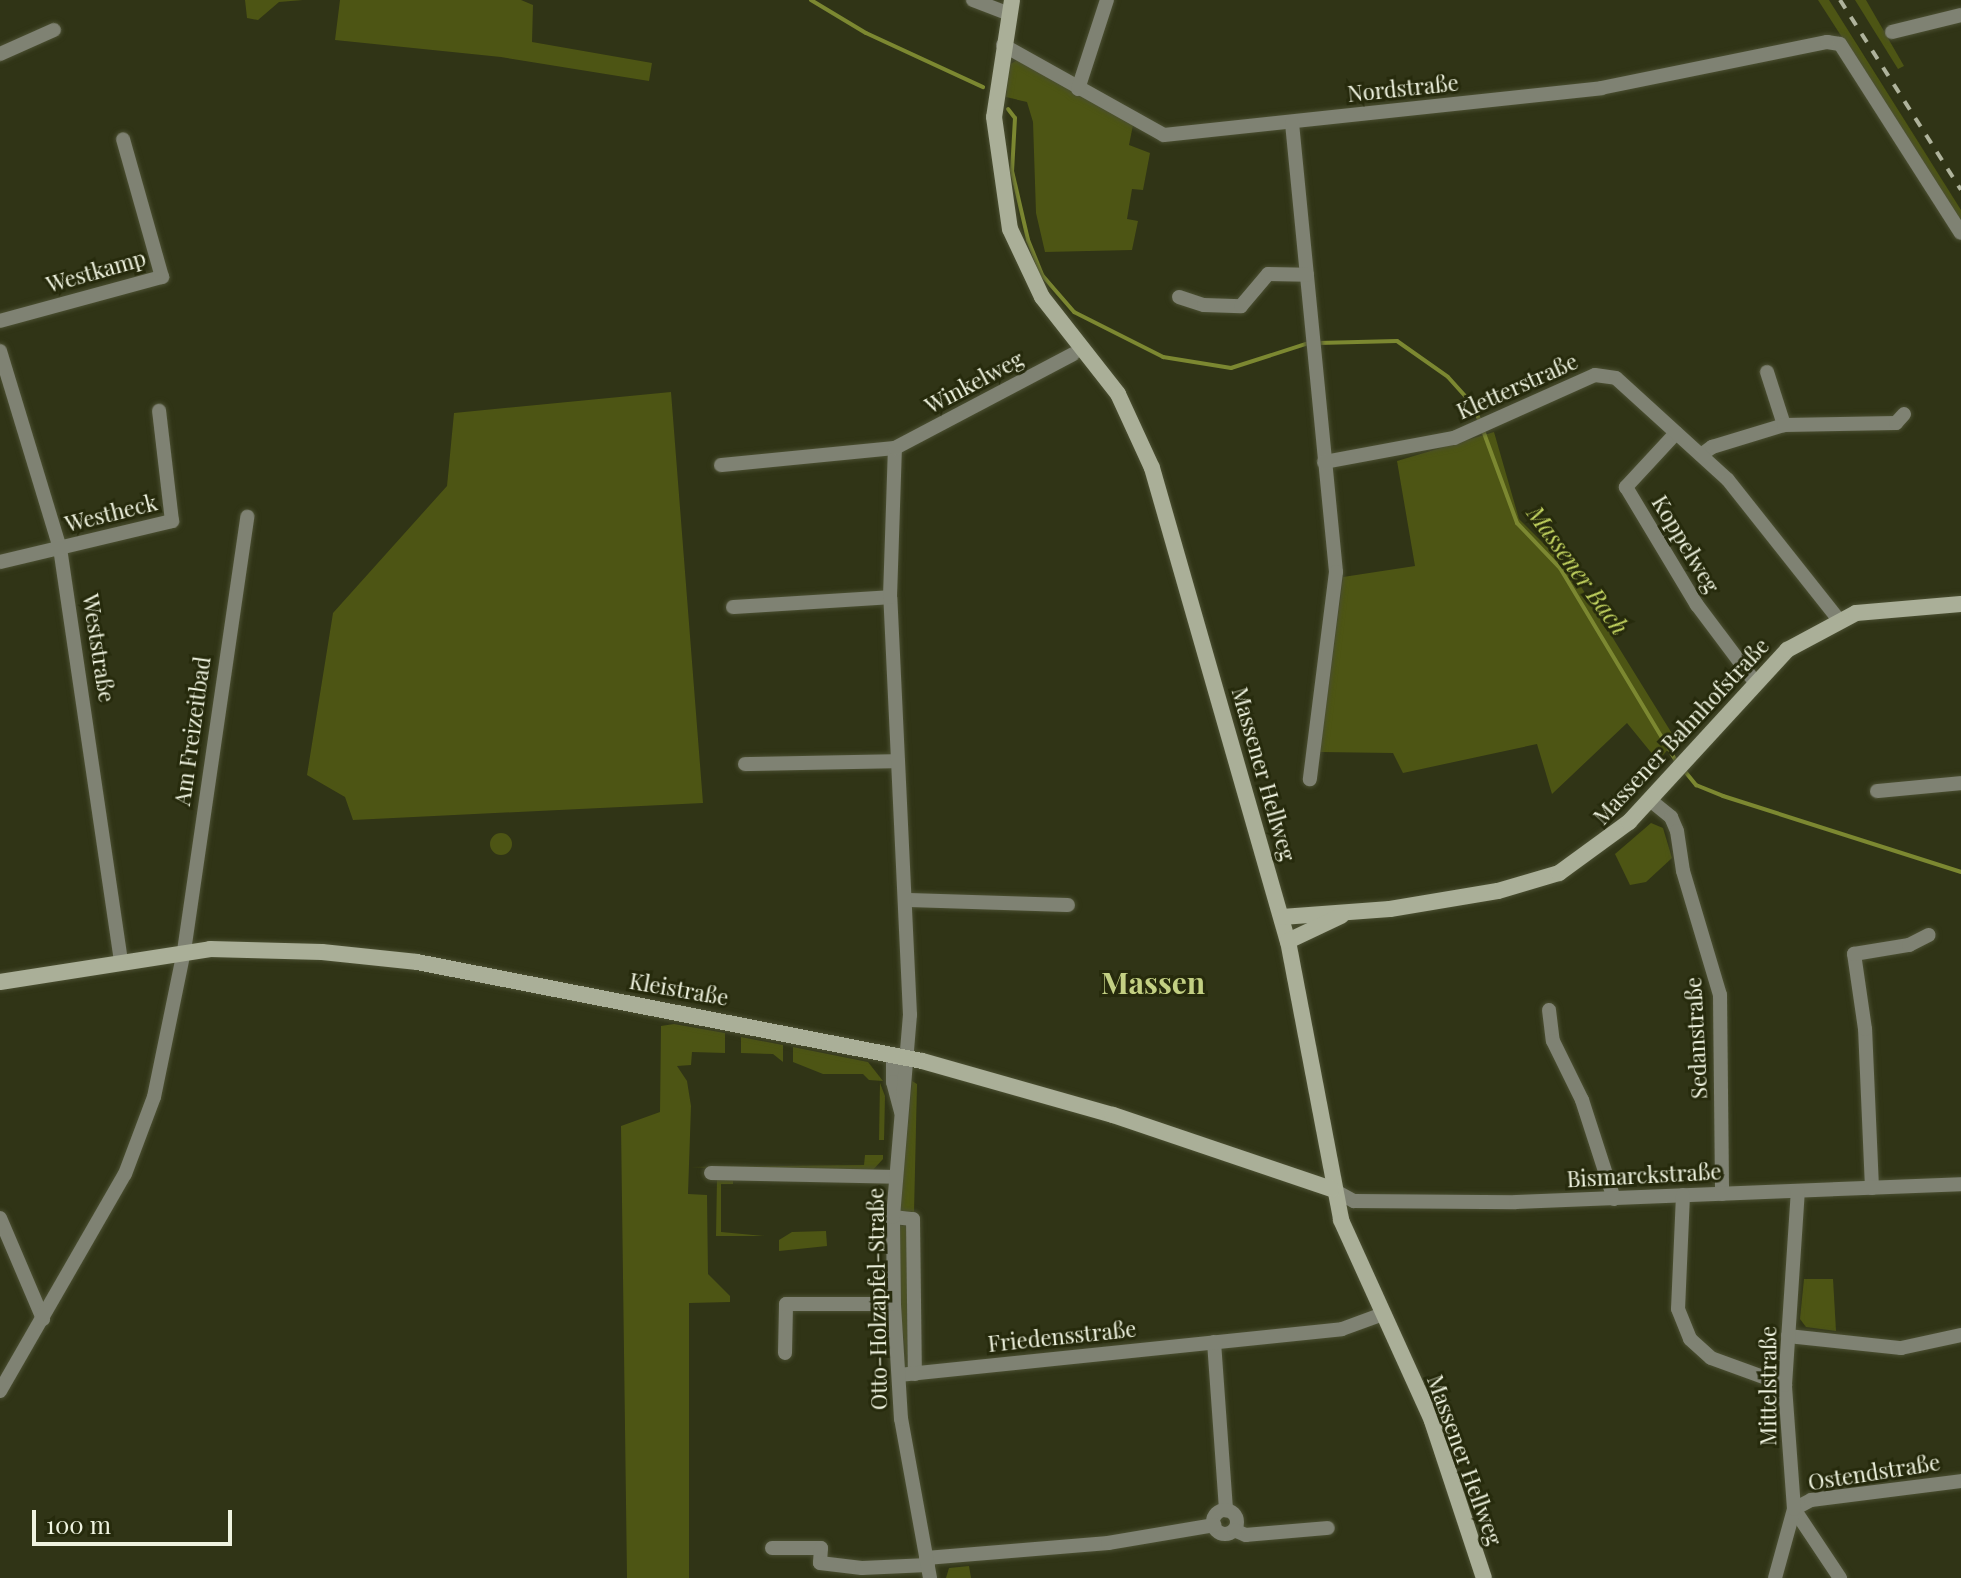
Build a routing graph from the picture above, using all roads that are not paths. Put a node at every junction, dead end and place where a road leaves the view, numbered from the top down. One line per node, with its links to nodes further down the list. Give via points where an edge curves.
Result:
1 (973, 0): 3 (street)
2 (1107, 0): 9 (street)
3 (1011, 7): 7 (main road, Massener Hellweg)
4 (1961, 15): 6 (street)
5 (54, 30): 8 (street)
6 (1892, 32)
7 (1003, 45): 9 (street, Nordstraße); 44 (main road, Massener Hellweg, via 994,134 1010,229 1027,273 1106,375 1142,443)
8 (0, 54)
9 (1078, 89): 10 (street, Nordstraße, via 1164,135)
10 (1292, 123): 12 (street, Nordstraße, via 1601,88 1827,42 1840,44); 13 (street)
11 (123, 139): 15 (street, Westkamp, via 162,277)
12 (1961, 233)
13 (1307, 275): 14 (street, via 1268,274 1241,306 1204,305); 25 (street)
14 (1179, 297)
15 (0, 321)
16 (0, 351): 28 (street, Weststraße)
17 (1073, 354): 23 (street, Winkelweg)
18 (1767, 372): 21 (street)
19 (159, 411): 28 (street, Westheck, via 172,521)
20 (1904, 414): 21 (street, via 1896,423)
21 (1784, 425): 24 (street)
22 (1676, 433): 24 (street, Kletterstraße); 25 (street, Kletterstraße, via 1606,375 1595,375 1475,431); 34 (street, Koppelweg, via 1626,487 1699,609)
23 (895, 448): 26 (street, Winkelweg); 30 (street)
24 (1701, 455): 33 (street, Kletterstraße, via 1765,523)
25 (1324, 462): 37 (street, via 1336,572)
26 (721, 465)
27 (247, 517): 47 (street, Am Freizeitbad)
28 (60, 548): 29 (street, Westheck); 48 (street, Weststraße)
29 (0, 562)
30 (890, 597): 32 (street); 35 (street)
31 (1961, 604): 33 (main road, Massener Bahnhofstraße, via 1881,608)
32 (733, 607)
33 (1839, 620): 34 (main road, Massener Bahnhofstraße, via 1787,650)
34 (1754, 681): 40 (main road, Massener Bahnhofstraße)
35 (898, 761): 36 (street); 41 (street)
36 (745, 764)
37 (1310, 779)
38 (1961, 783): 39 (street)
39 (1877, 791)
40 (1650, 800): 43 (main road, Massener Bahnhofstraße, via 1605,844 1559,873 1496,892); 58 (street, Sedanstraße, via 1671,817 1677,831 1683,871 1720,995)
41 (908, 900): 42 (street); 51 (street)
42 (1068, 905)
43 (1341, 916): 44 (main road, Massener Bahnhofstraße); 46 (main road, Massener Bahnhofstraße)
44 (1282, 917): 46 (main road, Massener Hellweg)
45 (1929, 935): 55 (street, via 1909,945 1854,954 1865,1029)
46 (1288, 941): 56 (main road, Massener Hellweg, via 1310,1039)
47 (184, 951): 48 (main road, Kleistraße); 51 (main road, Kleistraße, via 249,948 417,962); 66 (street, Am Freizeitbad, via 154,1097 130,1162)
48 (121, 959): 49 (main road, Kleistraße)
49 (0, 982)
50 (1549, 1010): 60 (street, via 1553,1041 1582,1100)
51 (901, 1056): 53 (street, Otto-Holzapfel-Straße); 56 (main road, Kleistraße, via 1113,1115)
52 (711, 1173): 53 (street)
53 (896, 1177): 61 (street, Otto-Holzapfel-Straße)
54 (1961, 1184): 55 (street, Bismarckstraße)
55 (1872, 1188): 57 (street, Bismarckstraße)
56 (1332, 1189): 60 (street, Bismarckstraße, via 1354,1201 1402,1203); 65 (main road, Massener Hellweg)
57 (1798, 1191): 58 (street, Bismarckstraße); 68 (street, Mittelstraße)
58 (1722, 1194): 59 (street, Bismarckstraße)
59 (1683, 1195): 60 (street, Bismarckstraße); 73 (street, via 1678,1309 1690,1339 1711,1358)
60 (1614, 1199)
61 (893, 1217): 64 (street, Otto-Holzapfel-Straße); 71 (street, via 913,1219)
62 (0, 1218): 63 (street)
63 (6, 1255): 66 (street)
64 (894, 1304): 70 (street, via 786,1304); 72 (street, Otto-Holzapfel-Straße)
65 (1383, 1314): 69 (street, Friedensstraße, via 1342,1329); 83 (main road, Massener Hellweg, via 1432,1421)
66 (43, 1319): 74 (street, Am Freizeitbad)
67 (1961, 1335): 68 (street, via 1901,1348)
68 (1788, 1336): 73 (street, Mittelstraße)
69 (1214, 1342): 71 (street, Friedensstraße); 77 (street)
70 (785, 1353)
71 (915, 1374): 72 (street, Friedensstraße)
72 (899, 1375): 82 (street, Otto-Holzapfel-Straße, via 901,1419)
73 (1785, 1385): 76 (street, Mittelstraße)
74 (0, 1391)
75 (1961, 1481): 76 (street, Ostendstraße, via 1811,1500)
76 (1794, 1509): 84 (street, Mittelstraße); 85 (street)
77 (1226, 1511): 78 (street, via 1216,1514); 80 (street, via 1236,1519)
78 (1214, 1525): 80 (street, via 1224,1534); 82 (street)
79 (1328, 1528): 80 (street, via 1246,1535)
80 (1234, 1530)
81 (772, 1548): 82 (street, via 821,1548 820,1563)
82 (928, 1567)
83 (1484, 1578)
84 (1775, 1578)
85 (1840, 1578)

